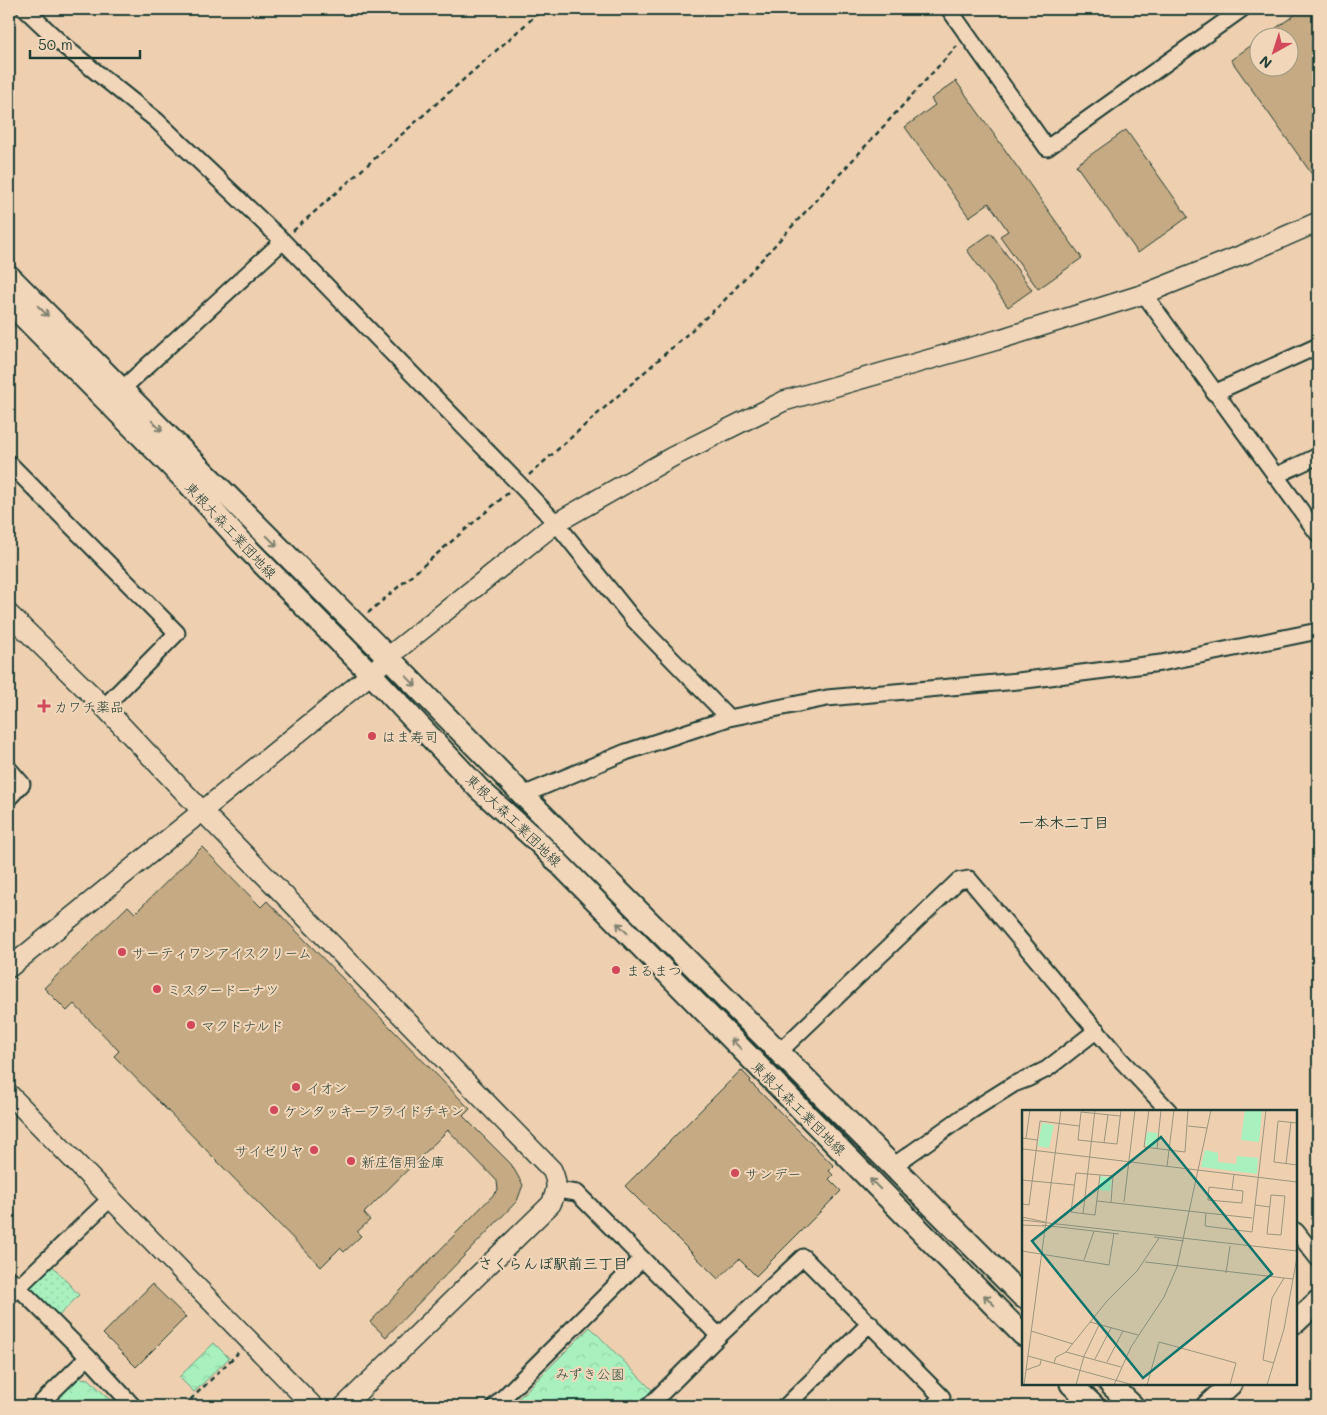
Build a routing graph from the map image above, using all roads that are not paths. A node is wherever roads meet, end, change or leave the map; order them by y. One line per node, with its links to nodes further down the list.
1 (25, 9): 5 (street)
2 (949, 9): 3 (street)
3 (1242, 9)
4 (1318, 222): 7 (street)
5 (283, 240): 10 (street); 15 (street)
6 (9, 276): 10 (main road, 東根大森工業団地線, one-way to 10)
7 (1144, 294): 11 (street); 15 (street)
8 (9, 302): 20 (main road, 東根大森工業団地線)
9 (1318, 346): 11 (street)
10 (121, 390): 19 (main road, 東根大森工業団地線, one-way to 19)
11 (1214, 393): 14 (street)
12 (1318, 456): 14 (street)
13 (9, 463): 21 (street)
14 (1275, 476): 16 (street)
15 (556, 523): 19 (street); 22 (street)
16 (1318, 534)
17 (9, 614): 21 (street)
18 (1318, 631): 22 (street)
19 (388, 657): 20 (street); 24 (main road, 東根大森工業団地線, one-way to 24)
20 (371, 674): 26 (street); 43 (main road, 東根大森工業団地線, one-way to 20)
21 (104, 708): 26 (street)
22 (729, 718): 24 (street)
23 (9, 769): 25 (street)
24 (523, 795): 29 (main road, 東根大森工業団地線)
25 (9, 798)
26 (203, 812): 27 (street); 33 (street)
27 (9, 968)
28 (1097, 1030): 29 (street); 31 (street); 32 (street)
29 (779, 1052): 32 (main road, 東根大森工業団地線)
30 (9, 1094): 34 (street)
31 (1168, 1110)
32 (893, 1166): 39 (main road, 東根大森工業団地線)
33 (557, 1190): 36 (street); 52 (street)
34 (110, 1199): 38 (street); 51 (street)
35 (1297, 1232): 37 (street)
36 (642, 1259): 44 (street); 53 (street)
37 (1318, 1260)
38 (12, 1287): 45 (street)
39 (1022, 1296)
40 (1318, 1301): 41 (main road)
41 (1297, 1321)
42 (870, 1323): 44 (street); 55 (street); 56 (street)
43 (1022, 1334)
44 (719, 1336): 54 (street)
45 (88, 1357): 49 (street); 50 (street)
46 (1073, 1385): 57 (main road)
47 (1111, 1385): 58 (main road)
48 (1230, 1385): 59 (main road)
49 (38, 1406)
50 (133, 1406)
51 (313, 1406)
52 (344, 1406)
53 (495, 1406)
54 (648, 1406)
55 (786, 1406)
56 (933, 1406)
57 (1094, 1406)
58 (1133, 1406)
59 (1207, 1406)

